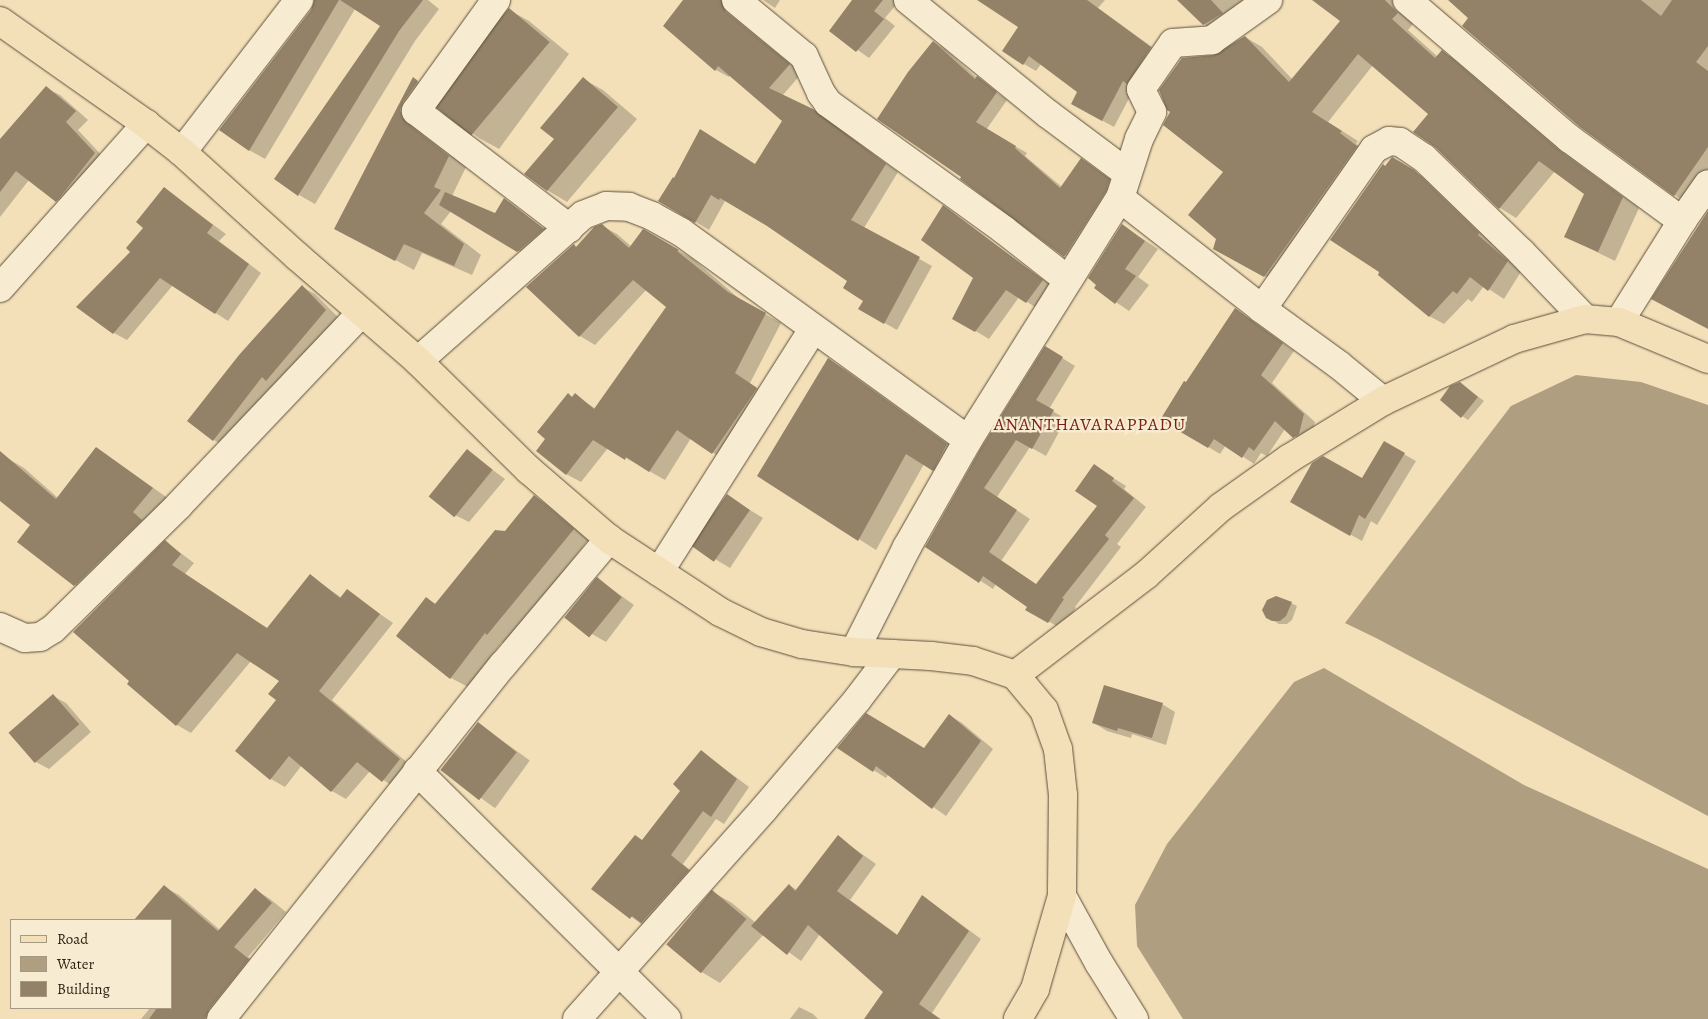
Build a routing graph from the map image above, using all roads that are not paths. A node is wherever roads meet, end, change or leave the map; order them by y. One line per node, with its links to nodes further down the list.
1 (299, 0): 9 (street)
2 (496, 0): 13 (street)
3 (736, 0): 14 (street)
4 (908, 0): 11 (street)
5 (1268, 0): 11 (street)
6 (1408, 0): 12 (street)
7 (0, 21): 8 (main road)
8 (146, 124): 9 (main road); 15 (street)
9 (182, 152): 17 (main road)
10 (1708, 184): 12 (street)
11 (1124, 185): 14 (street); 16 (street)
12 (1682, 221): 19 (street)
13 (569, 228): 20 (street); 22 (street)
14 (1068, 280): 24 (street)
15 (0, 288)
16 (1262, 309): 18 (street); 23 (street)
17 (361, 313): 22 (main road); 27 (street)
18 (1585, 319): 19 (main road); 23 (main road)
19 (1618, 322): 21 (main road)
20 (813, 329): 24 (street); 26 (street)
21 (1708, 359)
22 (418, 361): 25 (main road)
23 (1383, 402): 30 (main road)
24 (968, 440): 28 (street)
25 (609, 539): 26 (main road); 31 (street)
26 (659, 572): 28 (main road)
27 (0, 627)
28 (854, 652): 29 (main road)
29 (892, 654): 30 (main road); 33 (street)
30 (1015, 676): 32 (main road)
31 (418, 772): 33 (street); 34 (street)
32 (1062, 896): 37 (main road); 38 (street)
33 (619, 972): 35 (street); 36 (street)
34 (221, 1019)
35 (577, 1019)
36 (667, 1019)
37 (1018, 1019)
38 (1134, 1019)

